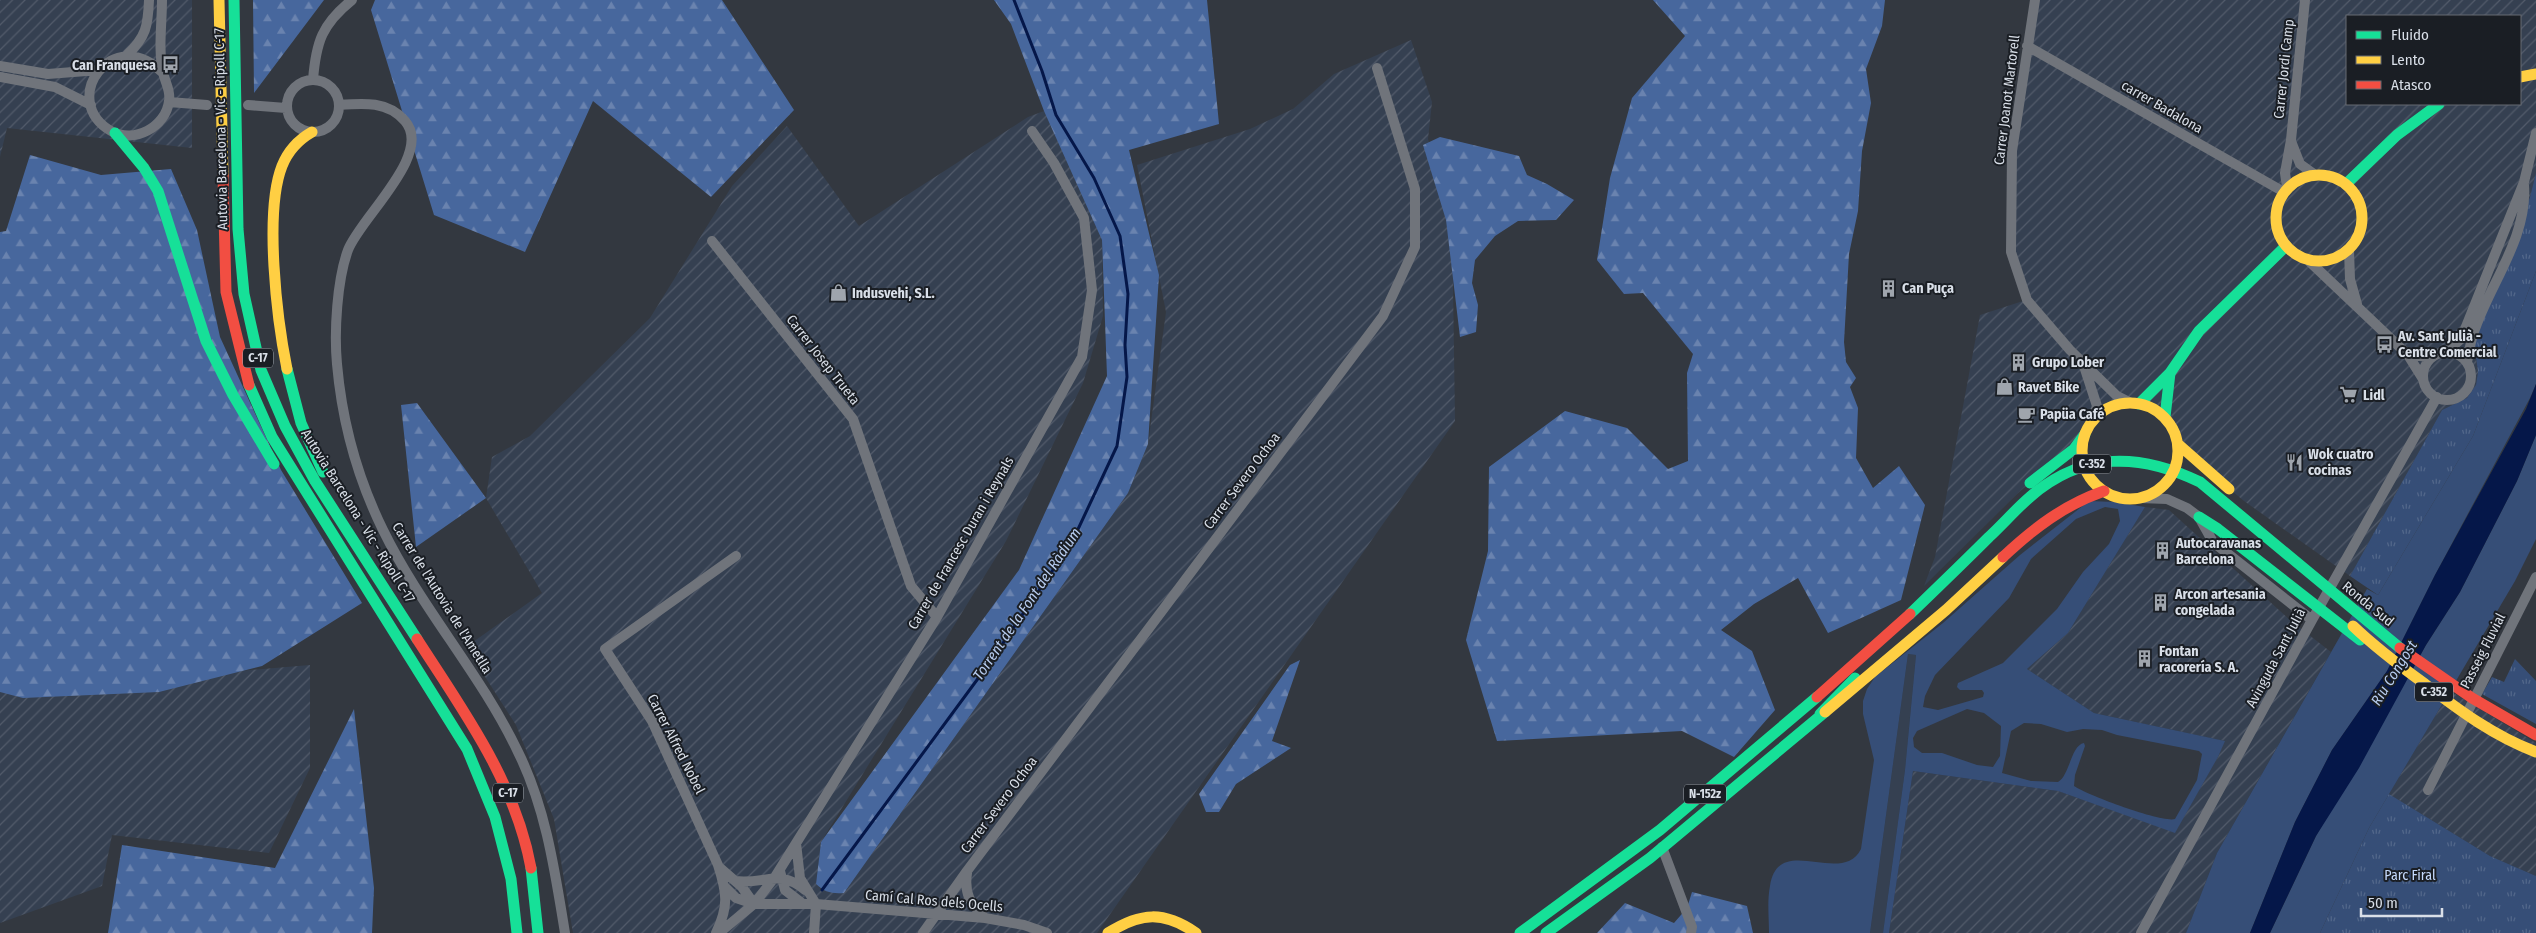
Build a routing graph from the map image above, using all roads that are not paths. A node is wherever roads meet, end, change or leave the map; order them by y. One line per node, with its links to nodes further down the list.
1 (150, 0): 9 (street)
2 (162, 0): 13 (street)
3 (219, 0): 56 (main road, Autovia Barcelona - Vic - Ripoll C-17 / C-17)
4 (234, 0): 65 (main road, Autovia Barcelona - Vic - Ripoll C-17 / C-17)
5 (352, 0): 17 (street)
6 (2035, 0): 8 (street, Carrer Joanot Martorell)
7 (2305, 0): 29 (street, Carrer Jordi Camp)
8 (2027, 46): 33 (street, carrer Badalona); 42 (street, Carrer Joanot Martorell)
9 (127, 55): 12 (street); 13 (street)
10 (0, 66): 12 (street)
11 (1377, 68): 75 (street, Carrer Severo Ochoa)
12 (99, 70): 19 (street)
13 (163, 72): 18 (street)
14 (2536, 74): 16 (main road)
15 (0, 77): 19 (street)
16 (2521, 77)
17 (314, 80): 22 (street); 24 (street)
18 (169, 102): 20 (street); 27 (street)
19 (90, 104): 27 (street)
20 (207, 104)
21 (248, 104): 24 (street)
22 (339, 105): 26 (street); 87 (street, Carrer de l'Autovia de l'Ametlla)
23 (2438, 105): 32 (main road)
24 (286, 108): 26 (street)
25 (1032, 131): 62 (street, Carrer de Francesc Duran i Reynals)
26 (312, 132): 65 (main road)
27 (115, 133): 56 (main road)
28 (2536, 133): 31 (street)
29 (2291, 140): 30 (street, Carrer Jordi Camp); 33 (street, Carrer Jordi Camp)
30 (2314, 174): 32 (main road); 33 (main road)
31 (2524, 182): 39 (street); 43 (street)
32 (2346, 184): 36 (main road)
33 (2286, 189): 35 (main road)
34 (712, 241): 62 (street, Carrer Josep Trueta)
35 (2286, 246): 37 (main road); 44 (main road)
36 (2348, 250): 37 (main road); 38 (street)
37 (2310, 262): 38 (street)
38 (2357, 305): 40 (street)
39 (2446, 352): 41 (street); 43 (street)
40 (2408, 355): 41 (street); 45 (street)
41 (2431, 358): 45 (street)
42 (2082, 360): 47 (street, Carrer Joanot Martorell); 49 (street)
43 (2467, 362): 46 (street)
44 (2170, 373): 47 (main road); 48 (main road)
45 (2423, 379): 46 (street)
46 (2437, 397): 63 (street, Avinguda Sant Julià)
47 (2135, 403): 48 (main road); 49 (main road, N-152z)
48 (2165, 417): 51 (main road)
49 (2092, 421): 50 (main road, N-152z)
50 (2085, 434): 52 (main road); 64 (main road, N-152z)
51 (2178, 444): 53 (main road); 54 (main road)
52 (2104, 491): 54 (main road); 66 (main road, N-152z)
53 (2237, 495)
54 (2140, 498): 58 (street)
55 (2217, 501): 61 (main road, Ronda Sud / C-352); 64 (main road, C-352); 66 (main road, C-352)
56 (314, 506): 85 (main road, Autovia Barcelona - Vic - Ripoll C-17 / C-17)
57 (2257, 514): 61 (main road)
58 (2199, 517): 61 (main road); 63 (street)
59 (736, 556): 74 (street, Carrer Alfred Nobel)
60 (2536, 577): 71 (street, Passeig Fluvial)
61 (2305, 579): 67 (main road, Ronda Sud / C-352); 68 (main road, C-352)
62 (937, 617): 72 (street, Carrer de Francesc Duran i Reynals)
63 (2312, 620): 97 (street, Avinguda Sant Julià)
64 (1879, 641): 94 (main road, N-152z)
65 (438, 669): 86 (main road, Autovia Barcelona - Vic - Ripoll C-17 / C-17)
66 (1820, 714): 73 (main road, N-152z)
67 (2536, 735)
68 (2512, 743): 69 (main road, C-352); 70 (main road)
69 (2536, 752)
70 (2536, 761)
71 (2428, 790)
72 (796, 842): 76 (street, Carrer de Francesc Duran i Reynals); 79 (street)
73 (1662, 847): 95 (main road, N-152z); 96 (street)
74 (718, 865): 77 (street, Carrer Alfred Nobel); 78 (street, Carrer Alfred Nobel)
75 (967, 871): 83 (street, Carrer Severo Ochoa); 84 (street, Carrer Severo Ochoa)
76 (779, 874): 77 (street); 79 (street); 80 (street, Carrer de Francesc Duran i Reynals); 82 (street)
77 (735, 881): 80 (street, Carrer Alfred Nobel)
78 (726, 888): 80 (street); 88 (street, Carrer Alfred Nobel)
79 (805, 890): 81 (street)
80 (754, 904): 82 (street, Camí Cal Ros dels Ocells); 88 (street, Carrer de Francesc Duran i Reynals)
81 (816, 904): 82 (street, Camí Cal Ros dels Ocells); 83 (street, Camí Cal Ros dels Ocells); 89 (street)
82 (804, 905)
83 (936, 915): 84 (street, Camí Cal Ros dels Ocells); 90 (street, Carrer Severo Ochoa)
84 (985, 918): 91 (street, Camí Cal Ros dels Ocells)
85 (518, 933)
86 (538, 933)
87 (565, 933)
88 (717, 933)
89 (814, 933)
90 (923, 933)
91 (1047, 933)
92 (1108, 933): 93 (main road)
93 (1196, 933)
94 (1520, 933)
95 (1546, 933)
96 (1691, 933)
97 (2141, 933)

